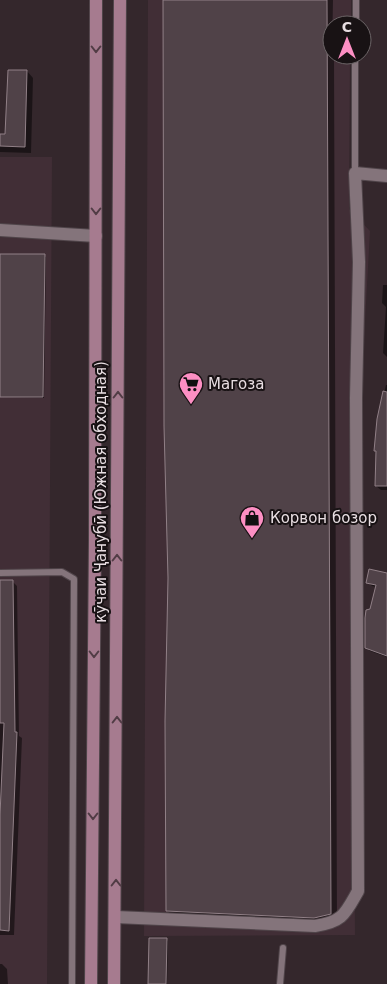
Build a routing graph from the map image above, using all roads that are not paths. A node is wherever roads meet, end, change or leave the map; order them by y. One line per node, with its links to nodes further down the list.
1 (96, 0): 9 (main road, кӯчаи Ҷанубӣ (Южная обходная), one-way to 9)
2 (120, 0): 11 (main road, кӯчаи Ҷанубӣ (Южная обходная), one-way to 2)
3 (356, 0): 4 (lane)
4 (356, 15)
5 (355, 65): 6 (lane)
6 (355, 173): 7 (street); 11 (street)
7 (387, 176)
8 (0, 230): 9 (street)
9 (96, 236): 14 (main road, кӯчаи Ҷанубӣ (Южная обходная), one-way to 14)
10 (0, 573): 13 (lane)
11 (116, 917): 15 (main road, кӯчаи Ҷанубӣ (Южная обходная))
12 (284, 948): 16 (lane)
13 (72, 984)
14 (91, 984)
15 (114, 984)
16 (280, 984)

